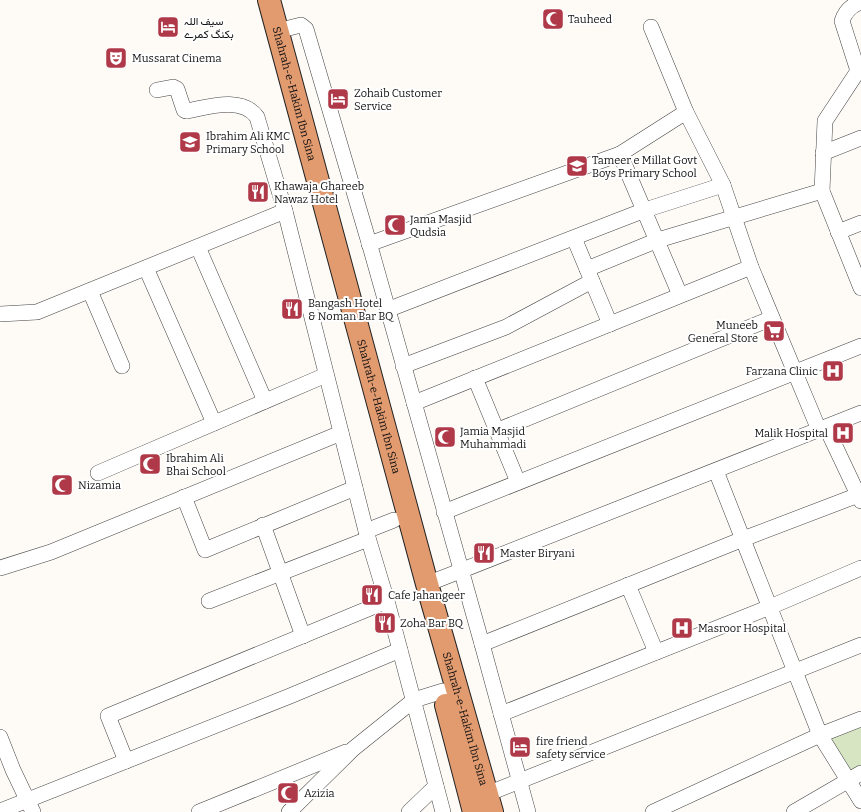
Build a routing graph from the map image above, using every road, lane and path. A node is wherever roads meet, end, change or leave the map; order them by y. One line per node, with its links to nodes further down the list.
1 (255, 0): 54 (highway, Shahrah-e-Hakim Ibn Sina)
2 (269, 0): 6 (highway, Shahrah-e-Hakim Ibn Sina)
3 (277, 0): 6 (street)
4 (861, 2): 7 (street)
5 (651, 27): 9 (street)
6 (277, 31): 22 (street); 62 (highway, Shahrah-e-Hakim Ibn Sina)
7 (859, 70): 11 (street)
8 (157, 90): 16 (street)
9 (686, 112): 12 (street); 13 (street)
10 (861, 138): 11 (street)
11 (823, 153): 14 (street)
12 (620, 154): 15 (street); 22 (street)
13 (723, 184): 15 (street); 17 (street)
14 (822, 191): 17 (street); 19 (street)
15 (645, 210): 20 (street); 21 (street)
16 (285, 212): 23 (street); 38 (street)
17 (734, 217): 21 (street); 24 (street)
18 (861, 223): 19 (street)
19 (838, 232): 27 (street)
20 (574, 238): 26 (street); 30 (street)
21 (658, 240): 26 (street); 29 (street)
22 (369, 244): 30 (street)
23 (198, 247): 25 (street); 40 (street)
24 (751, 267): 29 (street); 32 (street)
25 (146, 268): 28 (street); 43 (street)
26 (589, 275): 33 (street); 36 (street)
27 (860, 285)
28 (90, 291): 31 (street); 35 (street)
29 (680, 295): 33 (street)
30 (387, 310): 36 (street)
31 (0, 314)
32 (772, 318): 37 (street); 45 (street)
33 (610, 324): 39 (street)
34 (861, 346): 37 (street)
35 (122, 366)
36 (403, 366): 41 (street)
37 (795, 372): 44 (street); 49 (street)
38 (326, 375): 40 (street); 46 (street)
39 (474, 378): 41 (street); 45 (street)
40 (265, 401): 43 (street)
41 (414, 403): 53 (street)
42 (861, 413): 44 (street)
43 (214, 423): 48 (street)
44 (822, 428): 47 (street); 51 (street)
45 (496, 430): 49 (street)
46 (341, 433): 50 (street); 52 (street)
47 (716, 471): 57 (street); 60 (street)
48 (98, 473)
49 (518, 482): 53 (street)
50 (355, 488): 55 (street); 56 (street)
51 (860, 496): 57 (street)
52 (184, 497): 55 (street); 58 (street)
53 (444, 512): 60 (street)
54 (394, 520): 56 (street); 73 (highway, Shahrah-e-Hakim Ibn Sina)
55 (264, 526): 61 (street)
56 (367, 535): 61 (street); 65 (street)
57 (743, 539): 63 (street); 66 (street)
58 (0, 568)
59 (861, 568): 66 (street)
60 (461, 571): 62 (street); 68 (street)
61 (280, 573): 64 (street); 67 (street)
62 (427, 584): 85 (highway, Shahrah-e-Hakim Ibn Sina)
63 (628, 585): 68 (street); 71 (street)
64 (208, 601)
65 (387, 602): 67 (street); 70 (street)
66 (770, 607): 71 (street); 72 (street)
67 (303, 636): 80 (street)
68 (482, 644): 75 (street)
69 (861, 645): 72 (street)
70 (400, 650): 74 (street); 80 (street)
71 (656, 652): 75 (street)
72 (796, 672): 77 (street); 82 (street)
73 (442, 690): 74 (street); 92 (highway, Shahrah-e-Hakim Ibn Sina)
74 (414, 700): 79 (street); 83 (street)
75 (501, 714): 82 (street)
76 (861, 719): 77 (street)
77 (820, 735): 81 (street); 94 (street)
78 (0, 737): 86 (street)
79 (353, 749): 88 (street); 89 (street)
80 (126, 761): 86 (street)
81 (855, 776): 84 (street); 95 (street)
82 (519, 782): 85 (street); 93 (street)
83 (436, 786): 90 (street); 91 (street)
84 (861, 801)
85 (489, 803)
86 (30, 806): 87 (street)
87 (0, 811)
88 (199, 812)
89 (289, 812)
90 (409, 812)
91 (443, 812)
92 (474, 812)
93 (528, 812)
94 (653, 812)
95 (794, 812)

